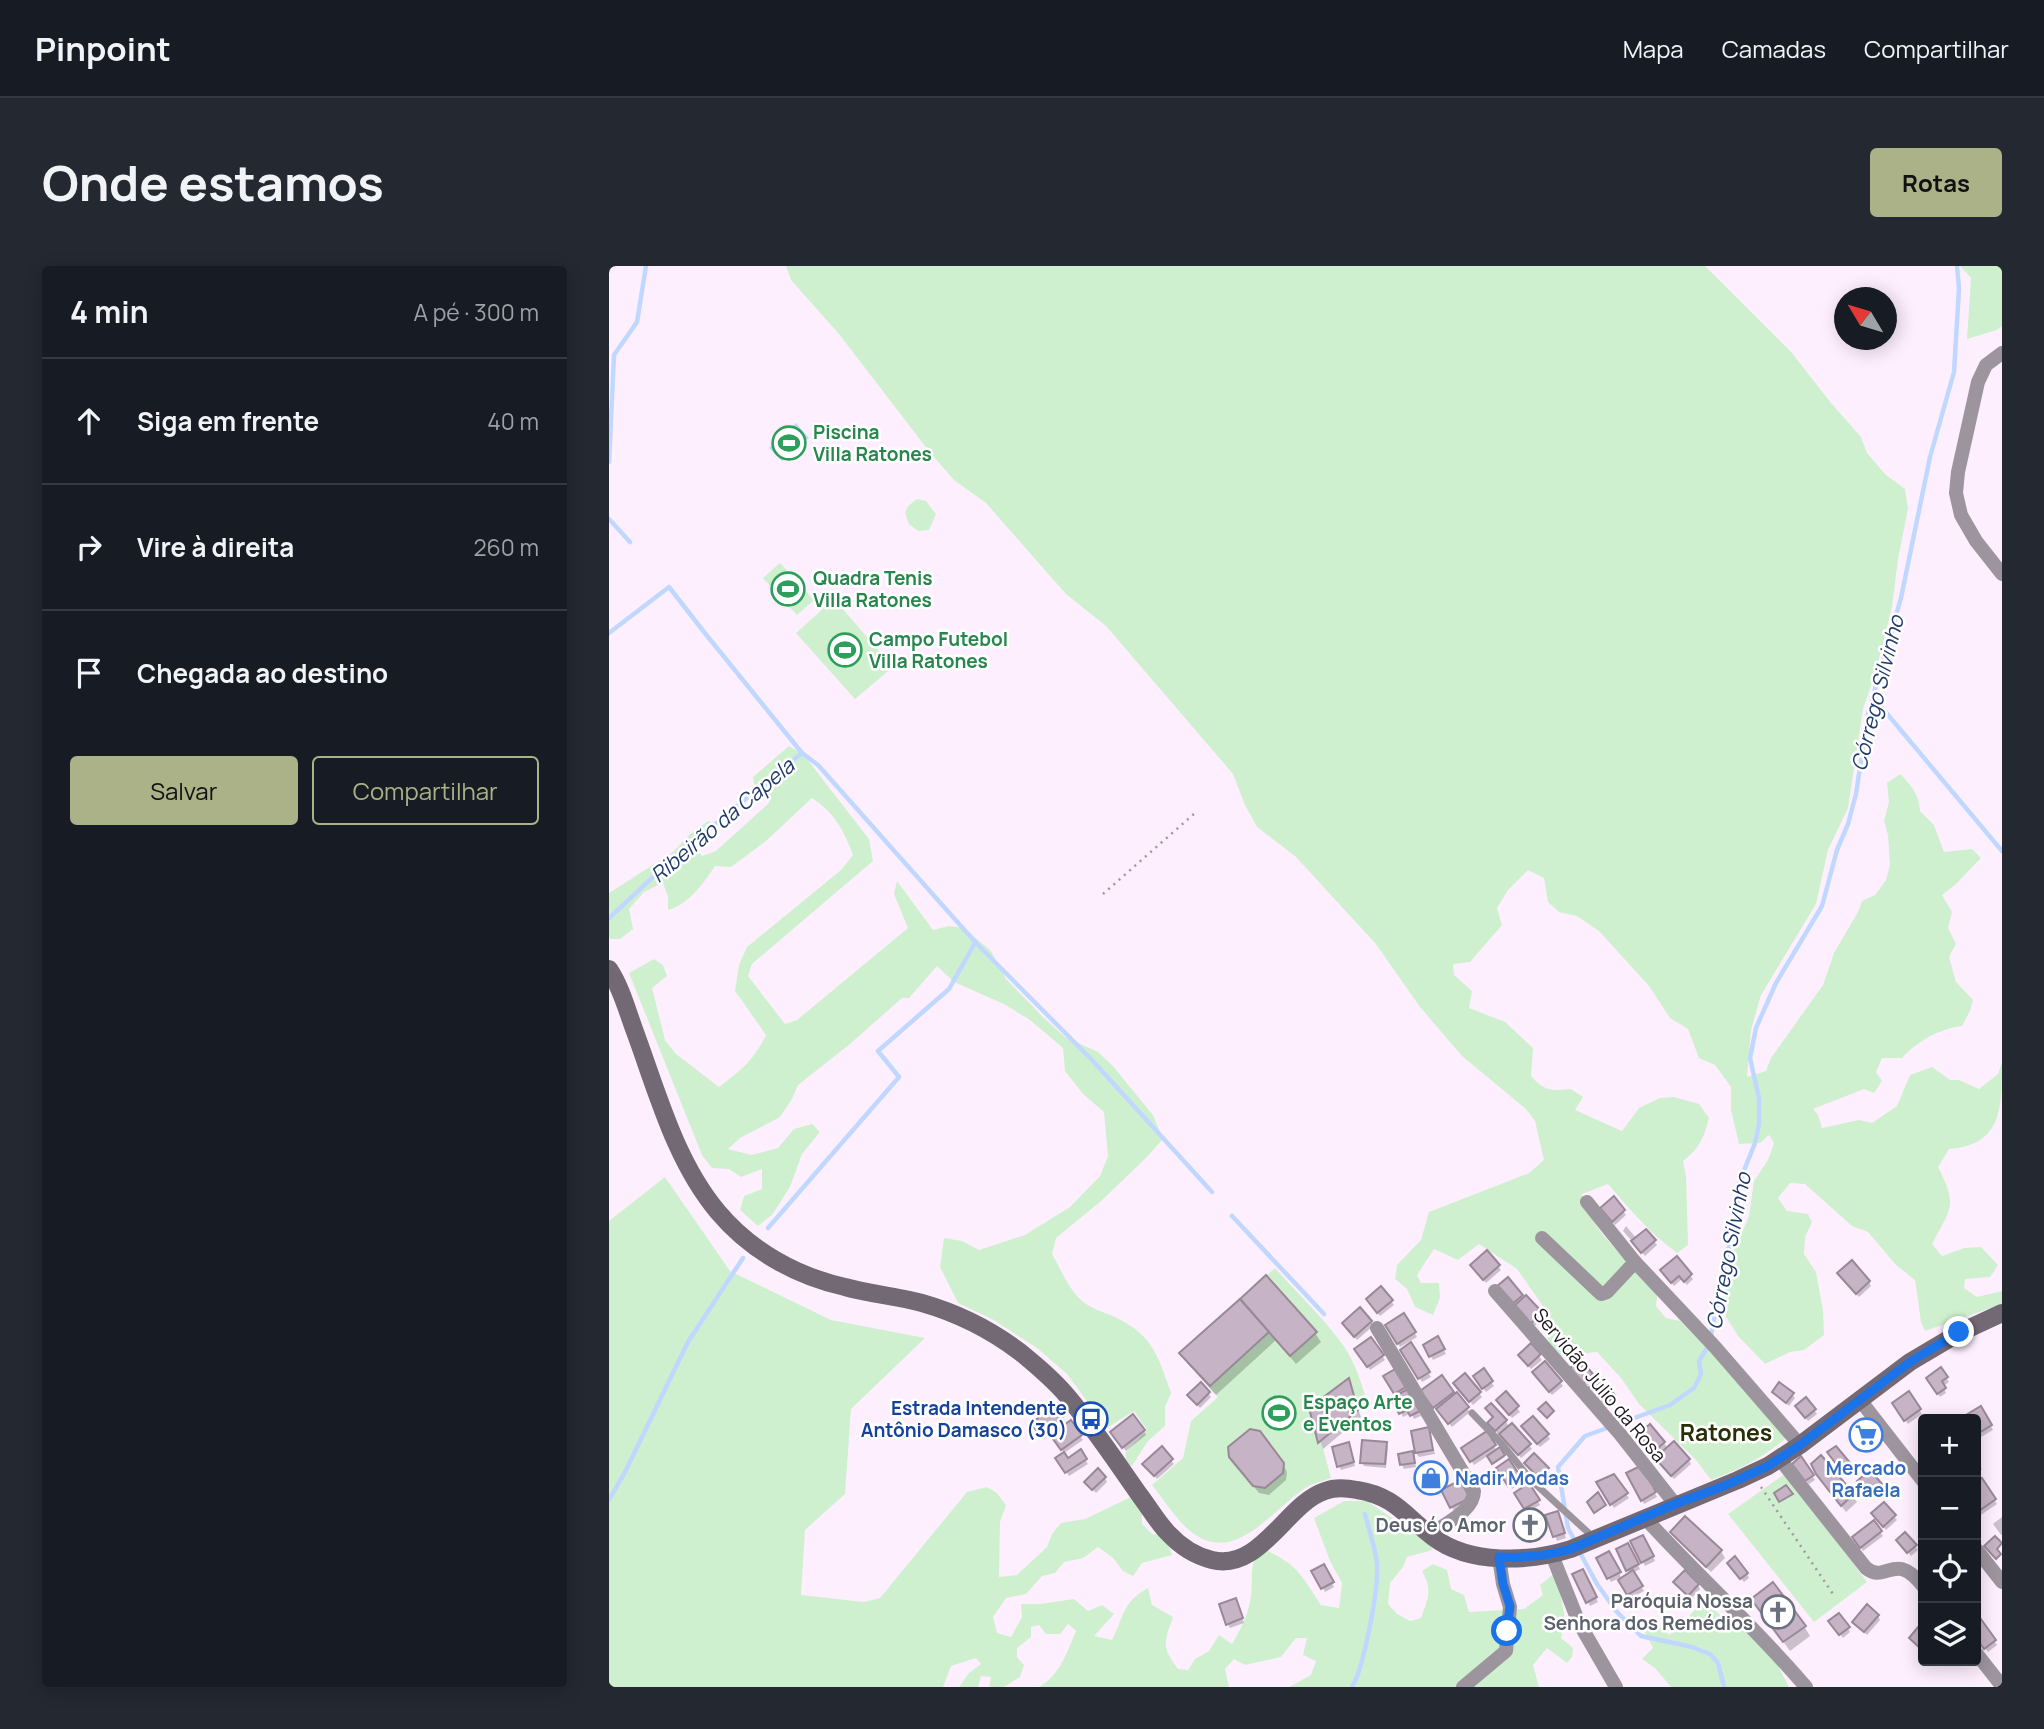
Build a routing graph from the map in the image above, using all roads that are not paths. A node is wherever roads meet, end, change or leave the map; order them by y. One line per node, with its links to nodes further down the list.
1 (2002, 353): 2 (street)
2 (2002, 574)
3 (609, 969): 17 (main road)
4 (1587, 1202): 6 (street)
5 (1542, 1238): 6 (street)
6 (1635, 1262): 12 (street)
7 (1495, 1291): 15 (street, Servidão Júlio da Rosa)
8 (2002, 1313): 10 (main road)
9 (1377, 1328): 17 (street)
10 (1860, 1400): 12 (main road); 14 (street)
11 (1472, 1413): 18 (lane)
12 (1800, 1445): 13 (main road)
13 (1779, 1458): 15 (main road); 22 (street)
14 (1919, 1477)
15 (1675, 1504): 16 (main road)
16 (1645, 1518): 18 (main road); 28 (street)
17 (1430, 1535): 21 (main road)
18 (1585, 1544): 19 (main road)
19 (1552, 1555): 21 (main road); 27 (street)
20 (1981, 1555): 23 (street)
21 (1499, 1557): 26 (street)
22 (1918, 1580)
23 (2002, 1582)
24 (1981, 1659): 25 (street)
25 (2002, 1686)
26 (1463, 1687)
27 (1616, 1687)
28 (1806, 1687)

